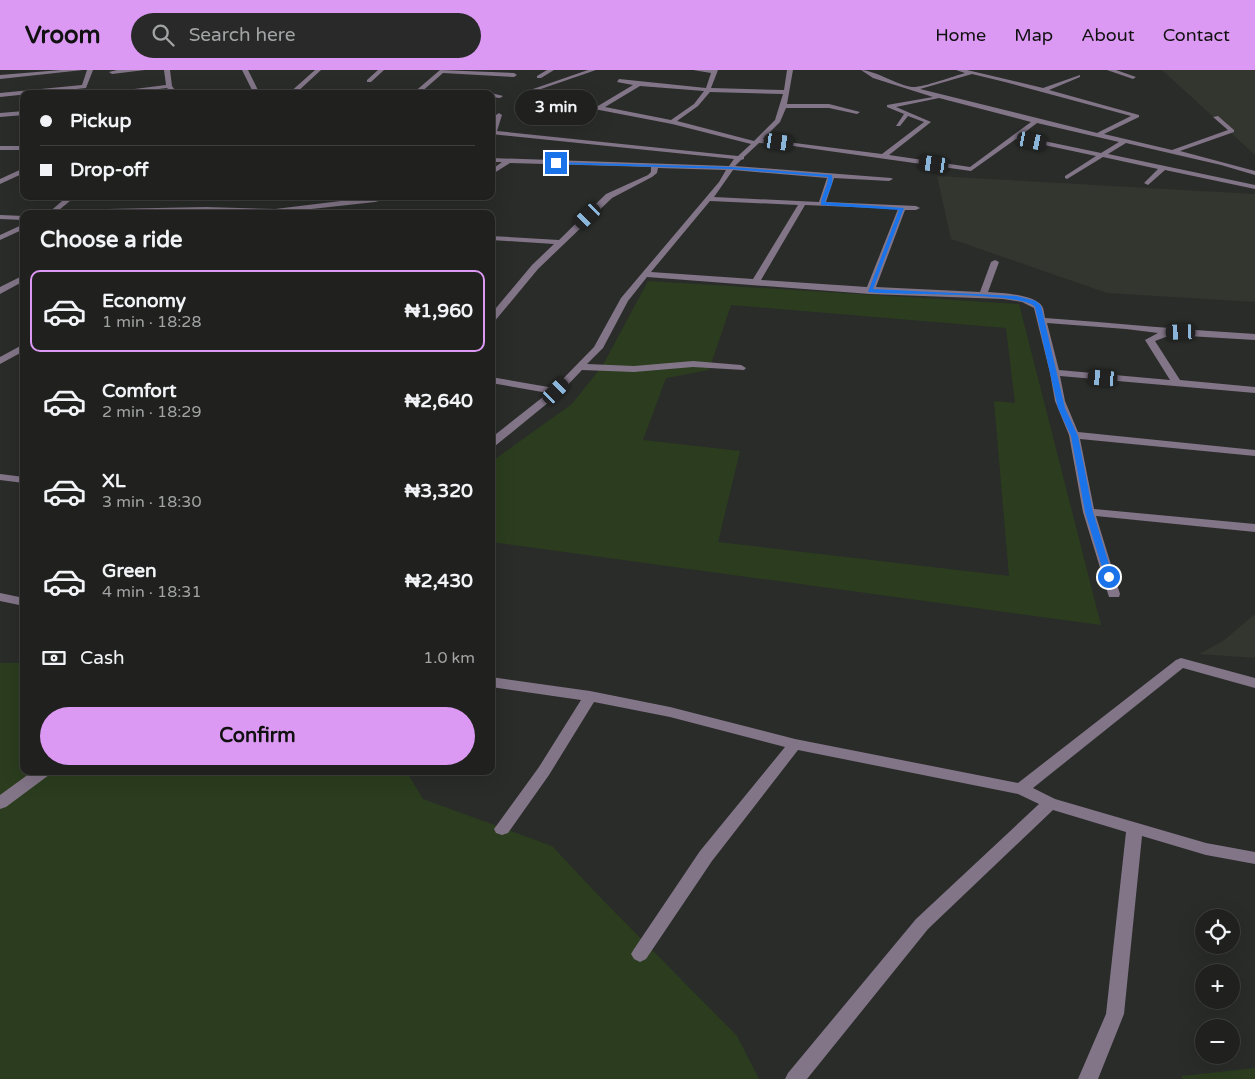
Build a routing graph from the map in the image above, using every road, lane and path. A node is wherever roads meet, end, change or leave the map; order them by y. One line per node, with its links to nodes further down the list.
1 (80, 70): 18 (street)
2 (90, 70): 33 (street)
3 (142, 70): 19 (street)
4 (167, 70): 30 (street)
5 (245, 70): 36 (street)
6 (318, 70): 37 (street)
7 (381, 70): 27 (street)
8 (443, 70): 22 (street); 38 (street)
9 (551, 70): 25 (street)
10 (593, 70): 31 (street)
11 (696, 70): 17 (street)
12 (790, 70): 41 (street)
13 (864, 70): 32 (street)
14 (959, 70): 20 (street)
15 (994, 70): 21 (street)
16 (1110, 70): 26 (street)
17 (714, 71): 39 (street)
18 (29, 72): 23 (street)
19 (112, 72)
20 (971, 73): 21 (street); 32 (street)
21 (981, 74): 40 (street)
22 (514, 75)
23 (0, 76)
24 (1078, 76): 40 (street)
25 (539, 77)
26 (1133, 77)
27 (370, 81)
28 (619, 81): 29 (street)
29 (639, 84): 39 (street); 50 (street)
30 (169, 86): 34 (street); 35 (street)
31 (536, 89)
32 (913, 89): 46 (street)
33 (61, 90)
34 (134, 90)
35 (172, 90)
36 (256, 90)
37 (296, 90)
38 (420, 90)
39 (708, 90): 41 (street); 59 (street)
40 (1044, 90): 63 (street)
41 (787, 92): 49 (street)
42 (20, 94): 43 (street)
43 (0, 95)
44 (495, 95): 45 (street)
45 (500, 96)
46 (940, 97): 53 (street); 58 (street)
47 (567, 100): 48 (street)
48 (586, 106): 50 (street); 57 (street)
49 (784, 106): 51 (street); 66 (street)
50 (599, 108): 59 (street)
51 (857, 112)
52 (20, 113): 54 (street)
53 (907, 114): 61 (street); 71 (street)
54 (0, 115)
55 (499, 115): 60 (street)
56 (1216, 117): 69 (street)
57 (551, 121)
58 (1036, 121): 63 (street); 64 (street)
59 (672, 122): 66 (street)
60 (495, 125)
61 (898, 126)
62 (495, 132): 72 (street)
63 (1099, 134): 65 (street)
64 (1015, 137): 70 (street); 71 (street)
65 (1126, 140): 69 (street); 70 (street)
66 (757, 142): 71 (street); 72 (street)
67 (0, 148): 68 (street)
68 (20, 148)
69 (1172, 152): 80 (street)
70 (1101, 156): 77 (street); 82 (street)
71 (883, 157)
72 (742, 158): 76 (street)
73 (495, 160): 74 (street)
74 (508, 161): 75 (street); 78 (street)
75 (655, 166): 76 (street); 104 (street)
76 (731, 168): 81 (street); 88 (street)
77 (1162, 169): 86 (street); 87 (street)
78 (495, 170)
79 (20, 172): 84 (street)
80 (1255, 174)
81 (831, 176): 83 (street); 92 (street)
82 (1067, 177)
83 (889, 178)
84 (1, 181): 85 (street)
85 (17, 182)
86 (1148, 183)
87 (1255, 187)
88 (708, 199): 91 (street); 106 (street)
89 (68, 200): 96 (street)
90 (378, 200): 93 (street)
91 (804, 203): 92 (street); 108 (street)
92 (822, 204): 94 (street)
93 (326, 206): 97 (street); 98 (street)
94 (902, 208): 95 (street); 109 (street)
95 (916, 208)
96 (54, 210)
97 (285, 210)
98 (323, 210)
99 (0, 217): 100 (street)
100 (20, 218)
101 (20, 228): 102 (street)
102 (0, 238)
103 (495, 238): 104 (street)
104 (561, 242): 112 (street)
105 (994, 262): 111 (street)
106 (645, 274): 108 (street); 118 (street)
107 (20, 280): 110 (street)
108 (755, 283): 109 (street)
109 (870, 291): 111 (street)
110 (0, 292)
111 (983, 295): 113 (street)
112 (495, 315)
113 (1041, 320): 114 (street); 120 (street)
114 (1170, 332): 115 (street); 122 (street)
115 (1255, 337)
116 (20, 349): 117 (street)
117 (0, 361)
118 (580, 367): 119 (street); 124 (street)
119 (741, 368)
120 (1055, 374): 122 (street); 125 (street)
121 (495, 381): 124 (street)
122 (1176, 382): 123 (street)
123 (1255, 390)
124 (556, 391): 126 (street)
125 (1074, 436): 127 (street); 130 (street)
126 (495, 441)
127 (1255, 453)
128 (0, 477): 129 (street)
129 (20, 480)
130 (1089, 512): 131 (street); 132 (street)
131 (1254, 528)
132 (1114, 594)
133 (0, 597): 134 (street)
134 (20, 601)
135 (495, 683): 137 (street)
136 (1255, 683): 140 (street)
137 (590, 696): 138 (street); 144 (street)
138 (795, 744): 140 (street); 146 (street)
139 (38, 775): 141 (street)
140 (1021, 790): 142 (street)
141 (0, 803)
142 (1050, 803): 143 (street); 147 (street)
143 (1135, 827): 145 (street); 148 (street)
144 (502, 829)
145 (1255, 858)
146 (640, 954)
147 (795, 1079)
148 (1088, 1079)

